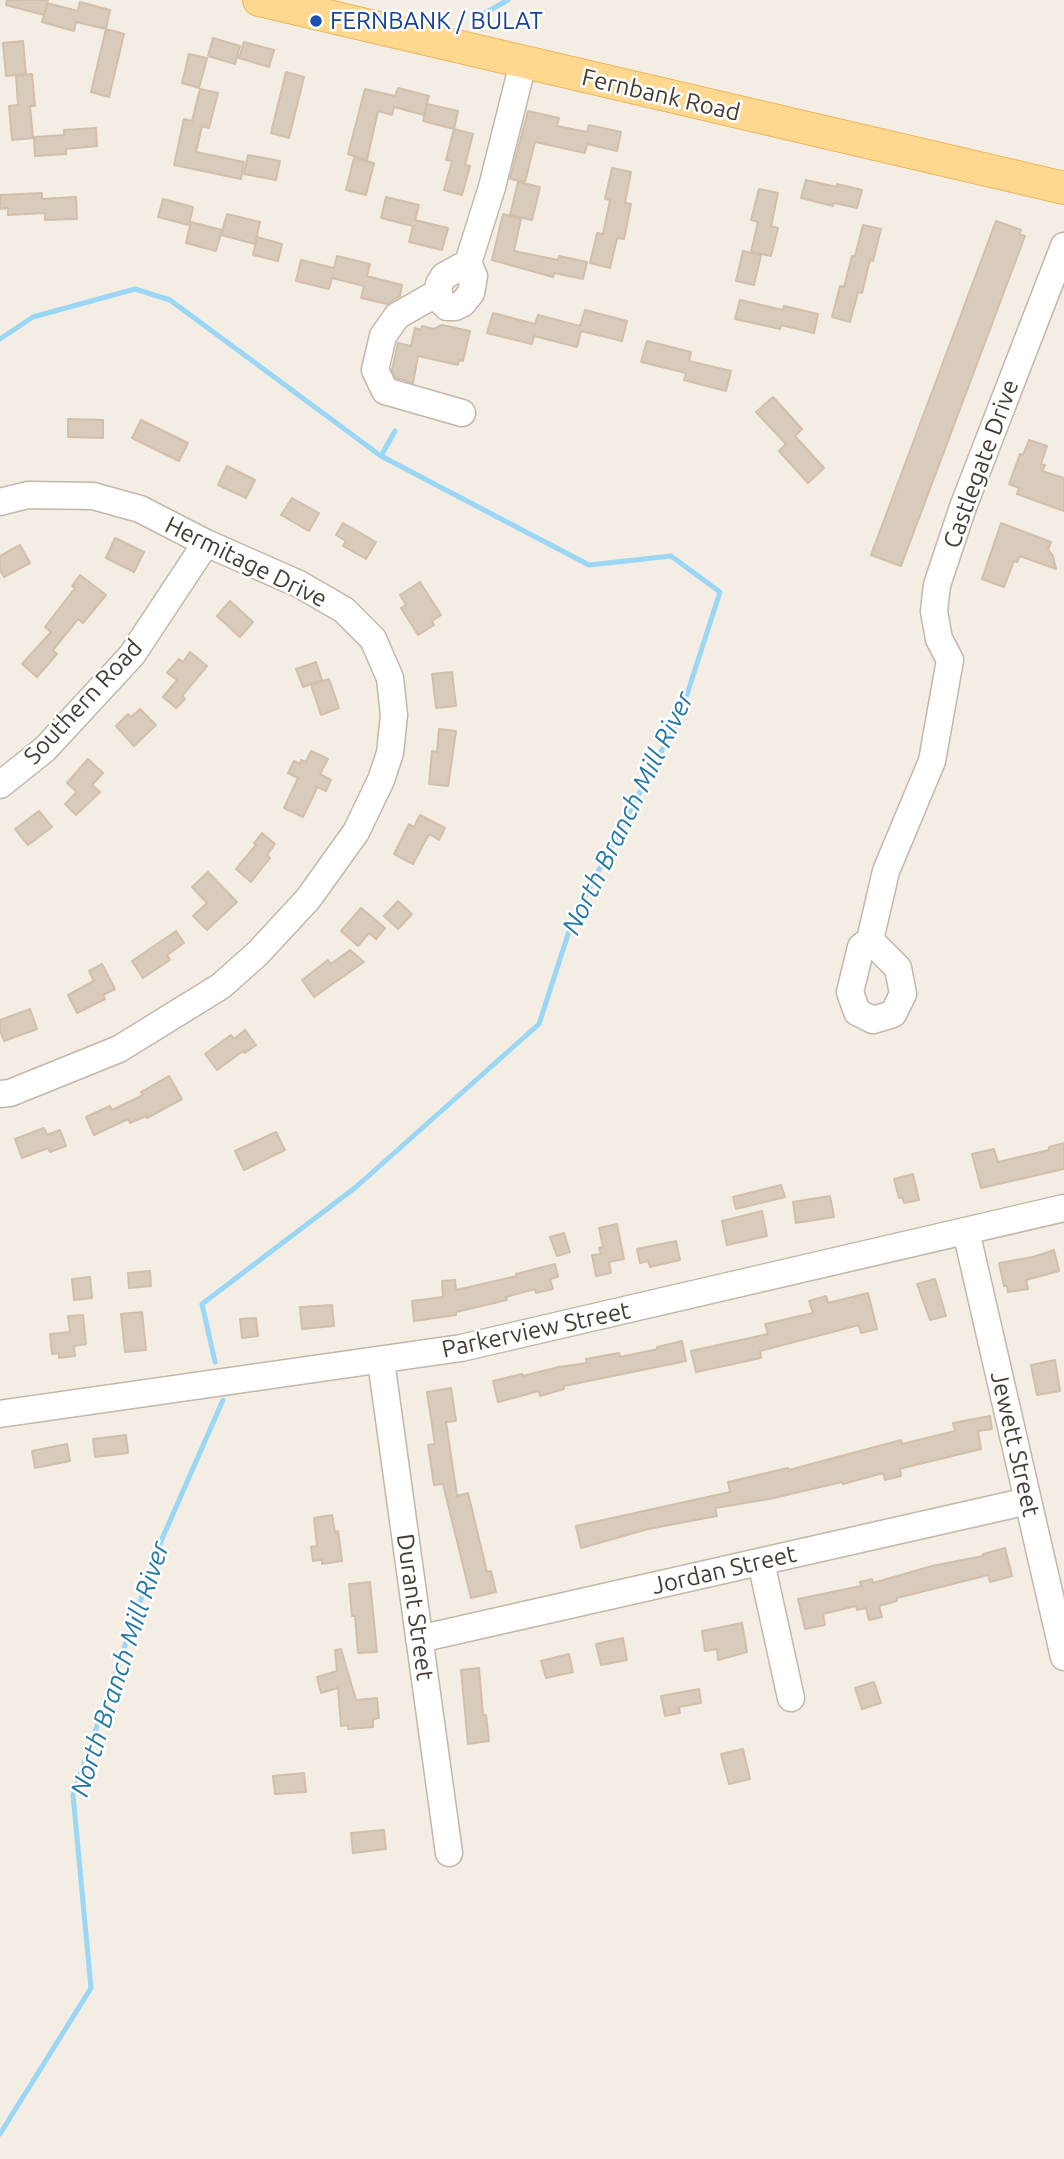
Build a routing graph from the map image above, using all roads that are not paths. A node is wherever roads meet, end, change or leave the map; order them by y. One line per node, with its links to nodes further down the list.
1 (259, 0): 2 (main road, Fernbank Road)
2 (523, 63): 3 (main road, Fernbank Road); 5 (street)
3 (1064, 188)
4 (1064, 246): 9 (street, Castlegate Drive)
5 (462, 414)
6 (0, 502): 7 (street, Hermitage Drive)
7 (206, 543): 8 (street, Southern Road); 10 (street, Hermitage Drive)
8 (0, 785)
9 (870, 940)
10 (0, 1094)
11 (1064, 1208): 12 (street, Parkerview Street)
12 (966, 1231): 13 (street, Parkerview Street); 15 (street, Jewett Street)
13 (381, 1361): 14 (street, Parkerview Street); 17 (street, Durant Street)
14 (0, 1414)
15 (1028, 1501): 16 (street, Jordan Street); 18 (street, Jewett Street)
16 (761, 1562): 17 (street, Jordan Street); 19 (street)
17 (419, 1639): 20 (street, Durant Street)
18 (1064, 1657)
19 (791, 1698)
20 (449, 1853)

